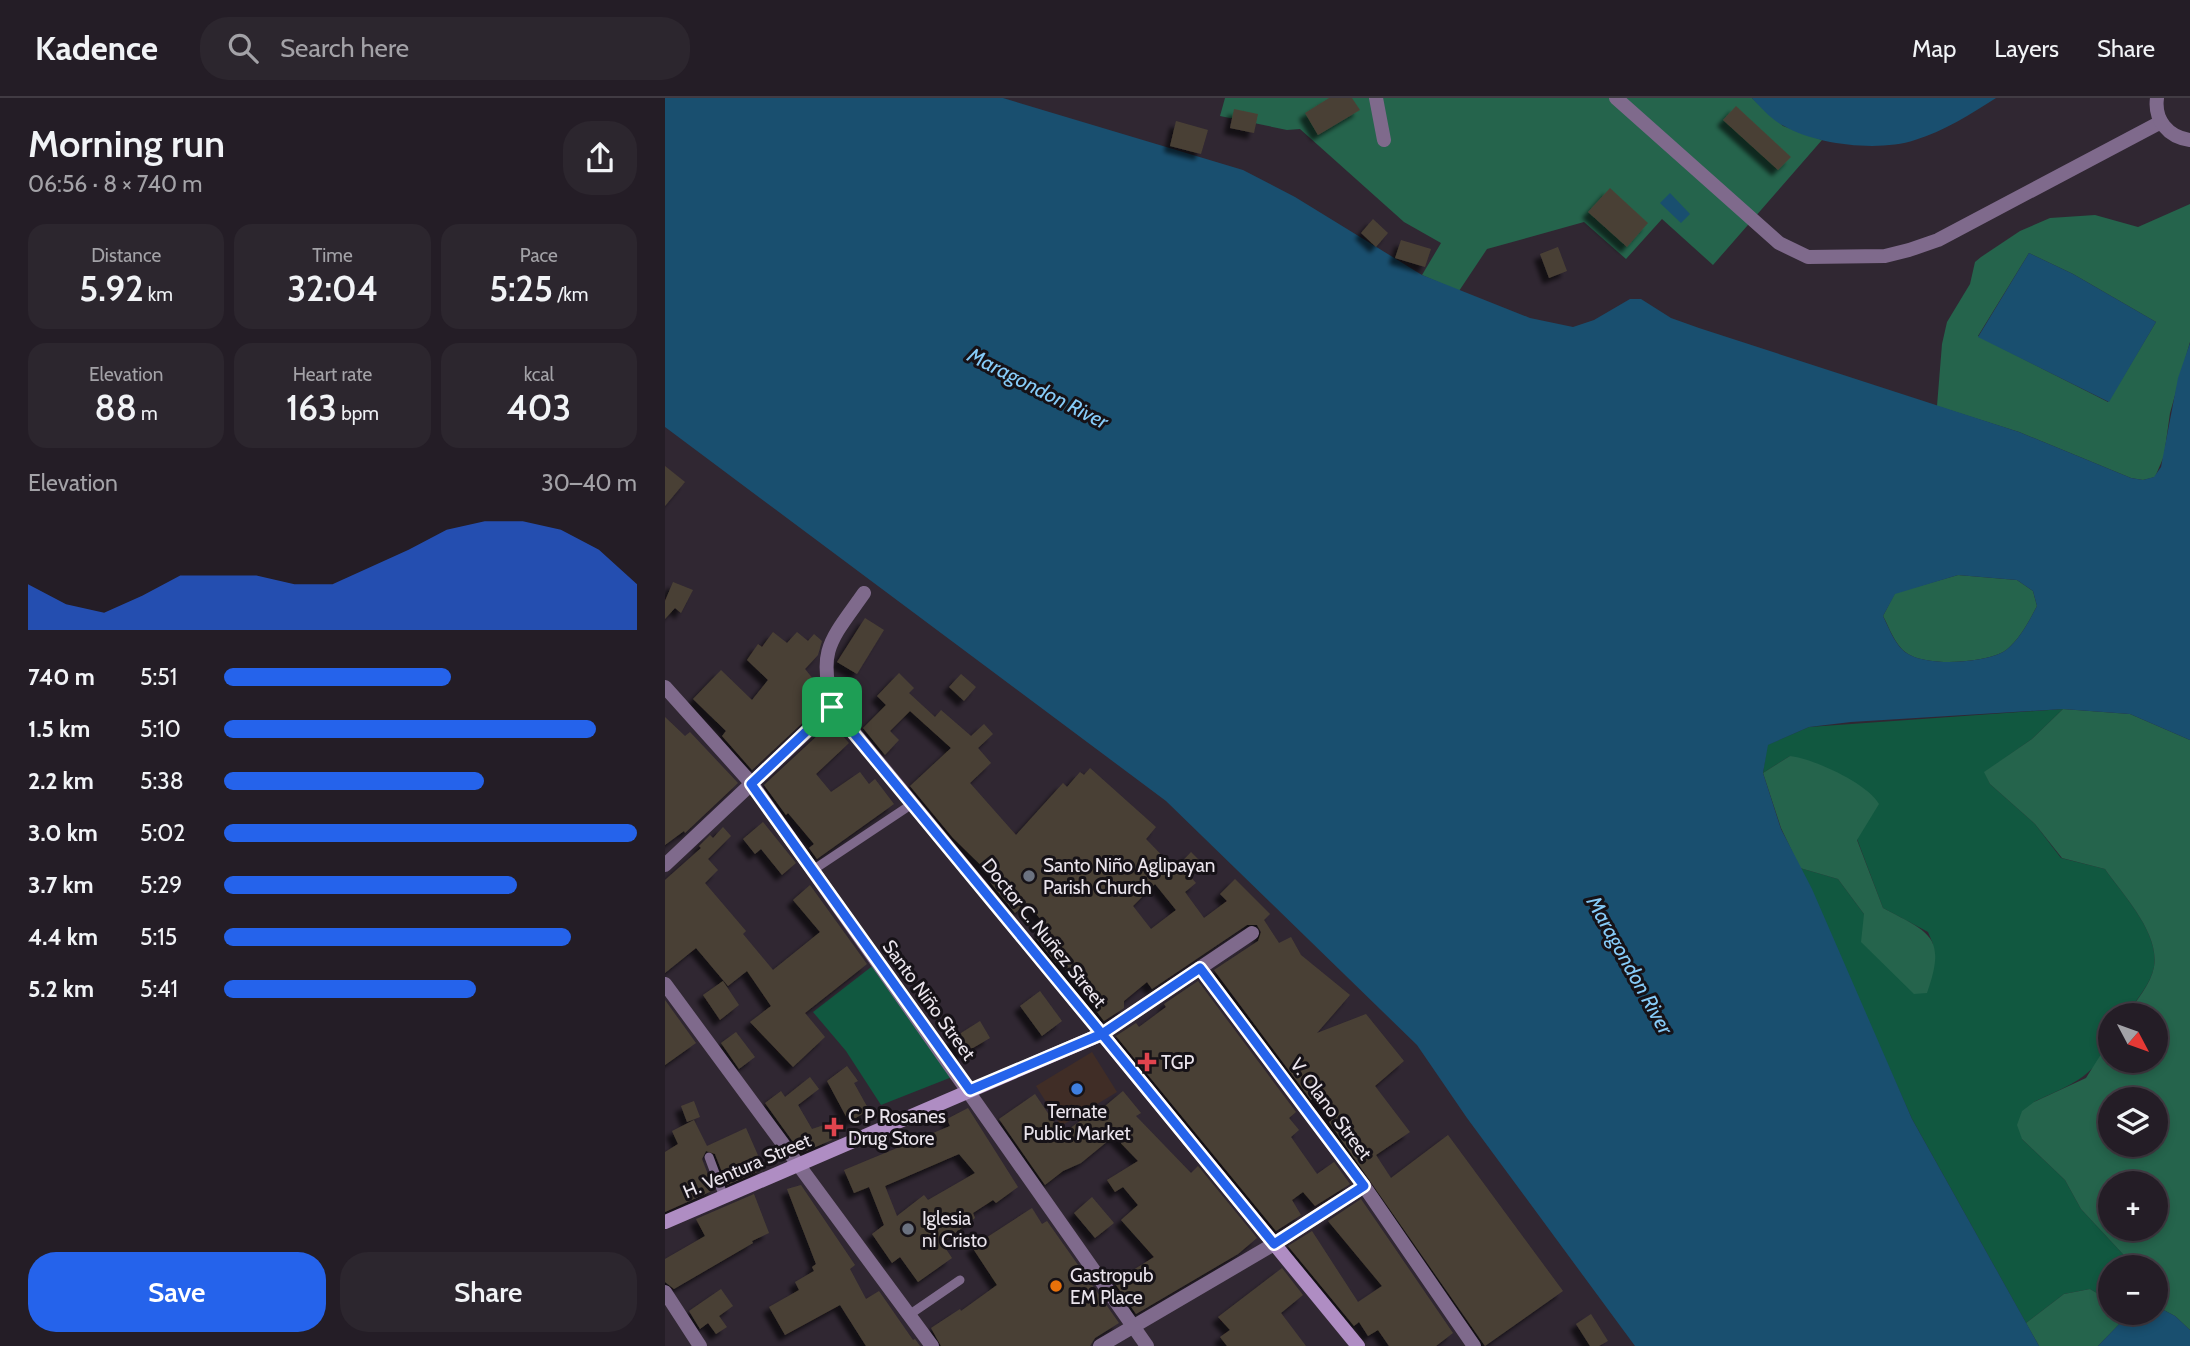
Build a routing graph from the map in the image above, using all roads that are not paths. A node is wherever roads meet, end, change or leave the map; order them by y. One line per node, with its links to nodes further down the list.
1 (1376, 98): 5 (street)
2 (1616, 98): 4 (street)
3 (2157, 98): 4 (street)
4 (2161, 122): 6 (street)
5 (1384, 140)
6 (2190, 140)
7 (864, 593): 9 (street)
8 (665, 687): 10 (street, Santo Niño Street)
9 (832, 707): 10 (street); 11 (street, Doctor C. Nuñez Street)
10 (751, 784): 12 (street); 13 (street, Santo Niño Street)
11 (912, 804): 13 (lane); 17 (street, Doctor C. Nuñez Street)
12 (665, 865)
13 (813, 870): 18 (street, Santo Niño Street)
14 (1252, 933): 15 (street, H. Ventura Street)
15 (1200, 968): 17 (street, H. Ventura Street); 21 (street, V. Olano Street)
16 (665, 984): 20 (street)
17 (1102, 1034): 18 (main road, H. Ventura Street); 24 (main road, Doctor C. Nuñez Street)
18 (970, 1090): 20 (main road, H. Ventura Street); 28 (street, Santo Niño Street)
19 (709, 1157): 22 (lane)
20 (797, 1165): 22 (main road, H. Ventura Street); 27 (street)
21 (1364, 1186): 24 (street); 34 (street, V. Olano Street)
22 (724, 1197): 23 (main road, H. Ventura Street)
23 (665, 1222)
24 (1274, 1244): 28 (street); 33 (main road, Doctor C. Nuñez Street)
25 (960, 1280): 27 (lane)
26 (665, 1292): 29 (street)
27 (909, 1315): 30 (street)
28 (1134, 1326): 31 (street); 32 (street, Santo Niño Street)
29 (700, 1346)
30 (932, 1346)
31 (1100, 1346)
32 (1147, 1346)
33 (1357, 1346)
34 (1474, 1346)

